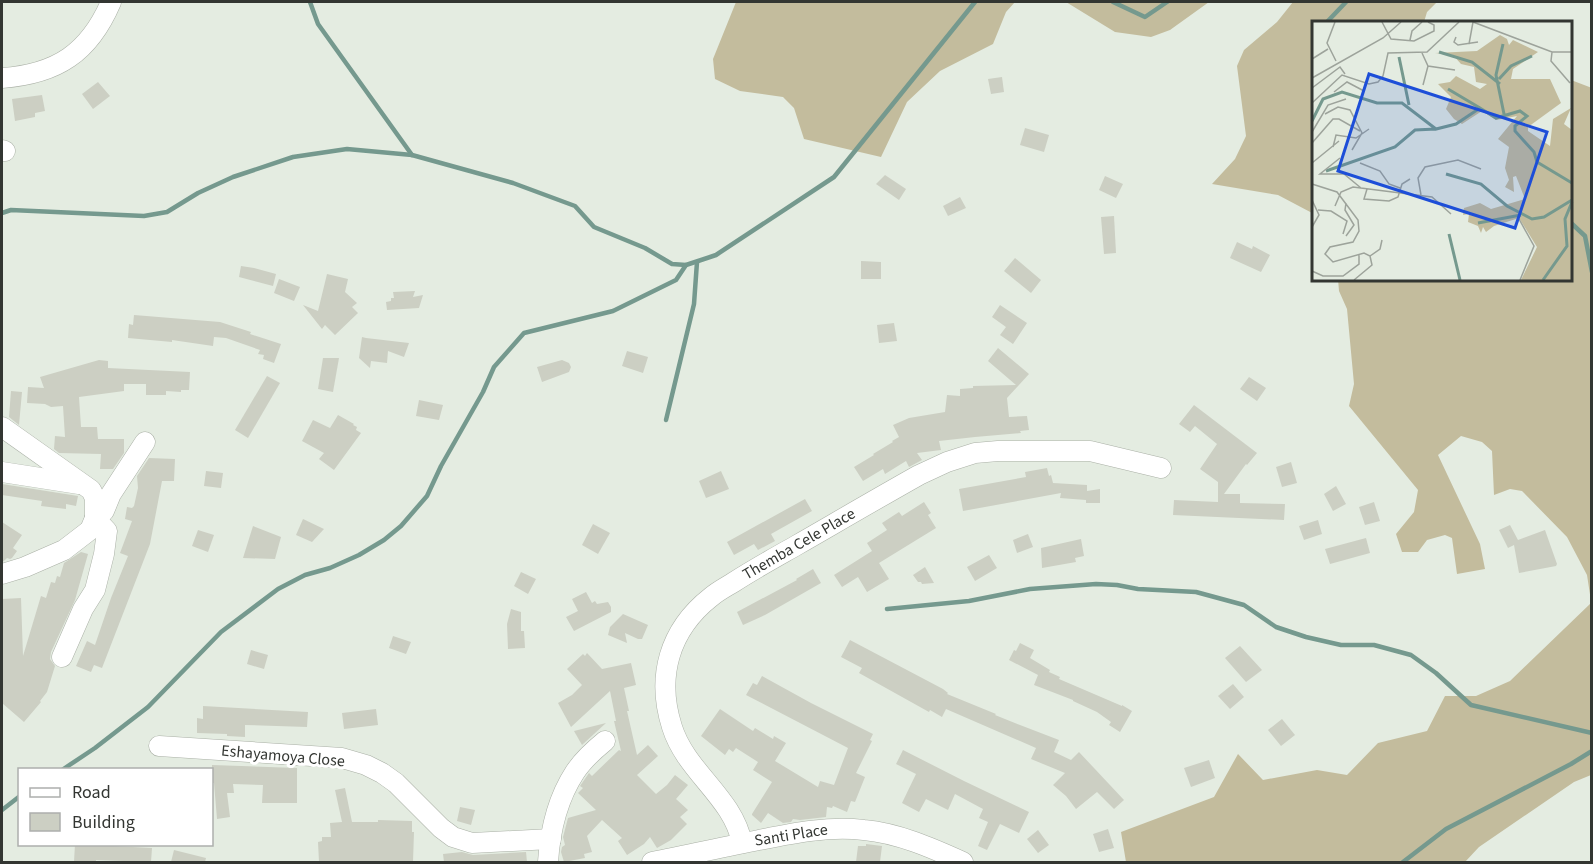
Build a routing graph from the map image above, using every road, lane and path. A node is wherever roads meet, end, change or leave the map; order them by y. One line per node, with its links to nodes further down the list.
1 (111, 2): 2 (street)
2 (2, 78)
3 (2, 427): 7 (street)
4 (145, 442): 8 (street)
5 (1161, 468): 14 (street, Themba Cele Place)
6 (2, 472): 7 (street)
7 (82, 484): 8 (street)
8 (95, 518): 9 (street); 10 (street)
9 (2, 574)
10 (62, 657)
11 (605, 741): 13 (street)
12 (159, 746): 13 (street, Eshayamoya Close)
13 (550, 839): 15 (street)
14 (742, 843): 16 (street, Santi Place); 17 (street, Santi Place)
15 (548, 862)
16 (652, 862)
17 (963, 862)

